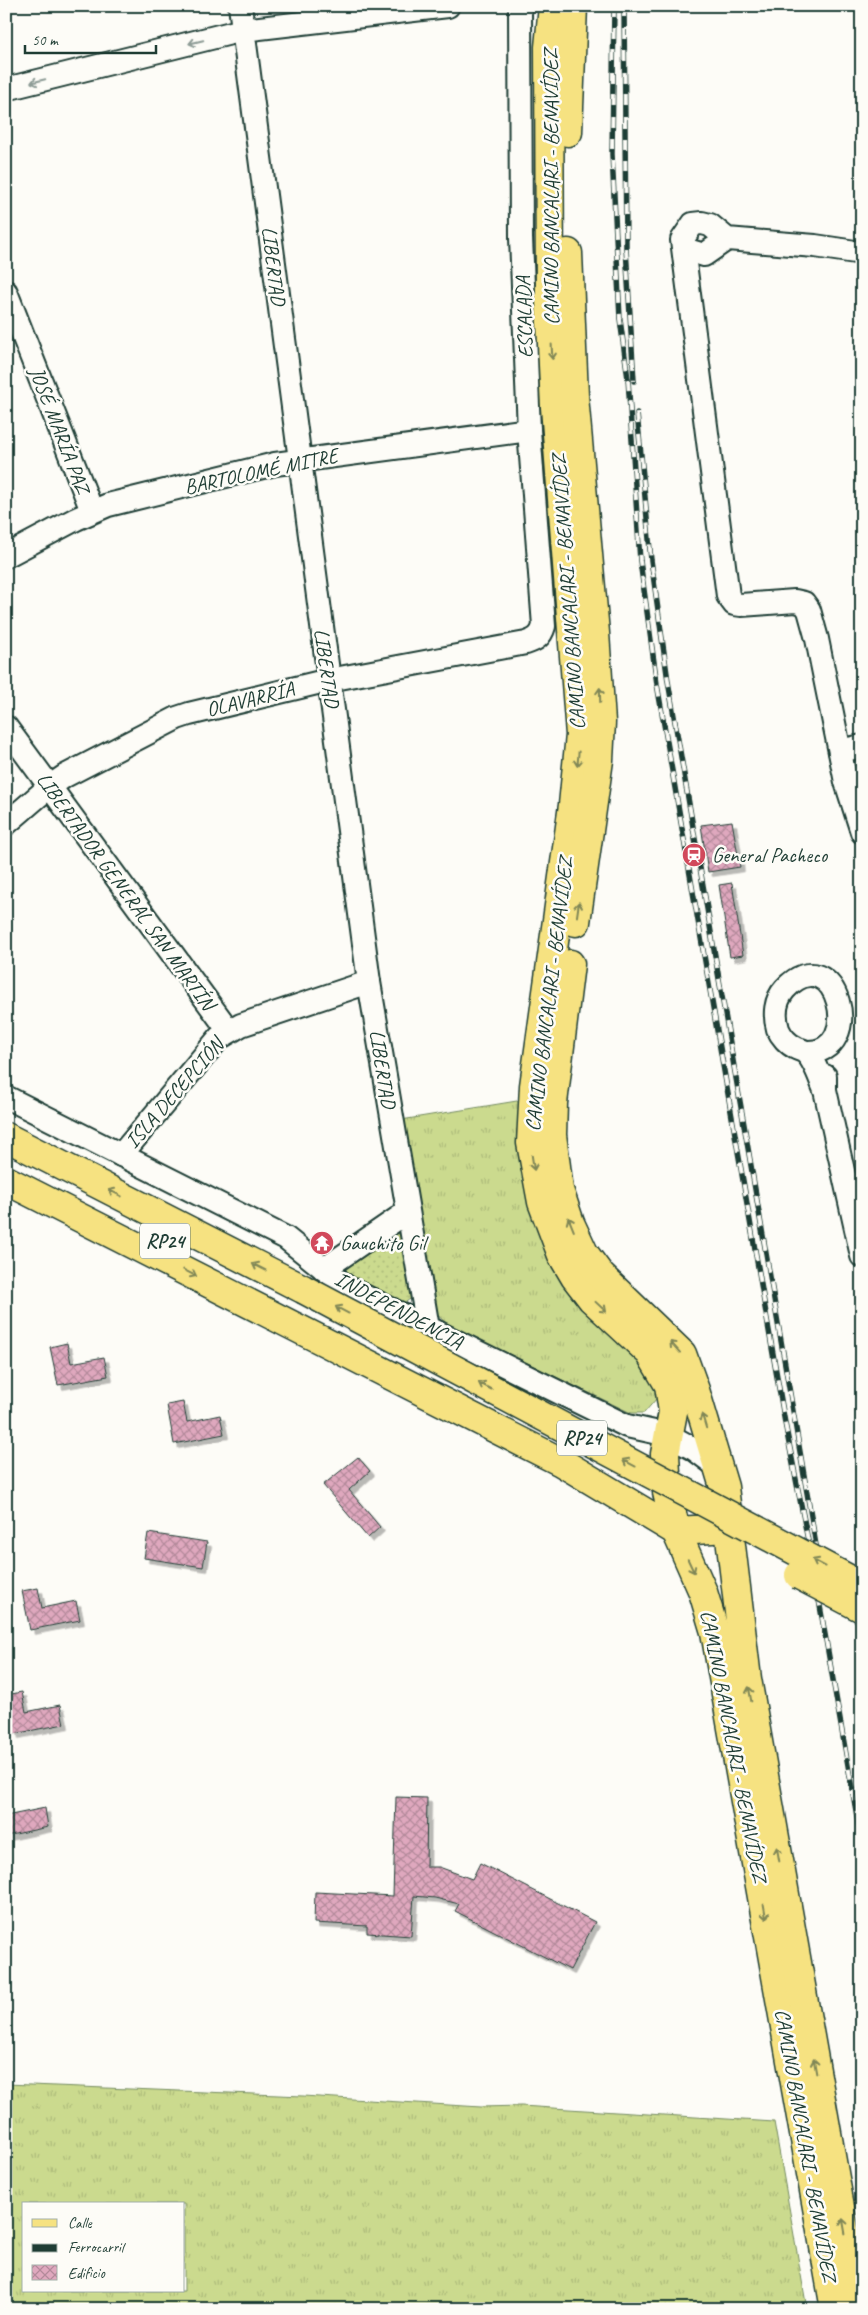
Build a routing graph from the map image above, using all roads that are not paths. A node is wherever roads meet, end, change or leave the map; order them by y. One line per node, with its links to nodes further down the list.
1 (240, 6): 6 (street, LIBERTAD)
2 (448, 6): 6 (street)
3 (520, 6): 10 (street, ESCALADA)
4 (553, 6): 35 (main road, CAMINO BANCALARI - BENAVÍDEZ, one-way to 35)
5 (573, 6): 36 (main road, CAMINO BANCALARI - BENAVÍDEZ, one-way to 5)
6 (243, 30): 7 (street, one-way to 7); 11 (street, LIBERTAD)
7 (6, 89)
8 (862, 253): 17 (street)
9 (6, 292): 12 (street, JOSÉ MARÍA PAZ)
10 (529, 430): 11 (street, BARTOLOMÉ MITRE); 14 (street, ESCALADA)
11 (299, 460): 12 (street, BARTOLOMÉ MITRE); 15 (street, LIBERTAD)
12 (92, 512): 13 (street, BARTOLOMÉ MITRE)
13 (6, 556)
14 (544, 626): 15 (street, OLAVARRÍA)
15 (329, 680): 18 (street, OLAVARRÍA); 21 (street, LIBERTAD)
16 (6, 727): 18 (street, LIBERTADOR GENERAL SAN MARTÍN)
17 (851, 749): 20 (street)
18 (49, 787): 19 (street, OLAVARRÍA); 22 (street, LIBERTADOR GENERAL SAN MARTÍN)
19 (6, 824)
20 (862, 832)
21 (369, 982): 22 (street, ISLA DECEPCIÓN); 31 (street, LIBERTAD)
22 (229, 1031): 28 (street, ISLA DECEPCIÓN)
23 (838, 1044): 24 (street); 24 (street); 25 (street)
24 (806, 1052): 25 (street)
25 (825, 1090): 32 (street)
26 (6, 1097): 28 (street, INDEPENDENCIA)
27 (6, 1137): 39 (main road, RP24, one-way to 27, bridge)
28 (121, 1154): 33 (street, INDEPENDENCIA)
29 (6, 1160): 40 (main road, RP24, bridge)
30 (6, 1180): 38 (main road, one-way to 38)
31 (407, 1212): 33 (street); 34 (street, LIBERTAD)
32 (862, 1256)
33 (324, 1269): 34 (street, INDEPENDENCIA)
34 (428, 1328): 35 (street, INDEPENDENCIA)
35 (668, 1435): 36 (street, INDEPENDENCIA); 38 (main road, CAMINO BANCALARI - BENAVÍDEZ)
36 (718, 1467): 37 (main road, CAMINO BANCALARI - BENAVÍDEZ)
37 (730, 1528): 38 (main road); 42 (main road, CAMINO BANCALARI - BENAVÍDEZ, one-way to 37)
38 (676, 1531): 41 (main road, CAMINO BANCALARI - BENAVÍDEZ, one-way to 41)
39 (862, 1586)
40 (862, 1608)
41 (835, 2309)
42 (858, 2309)

